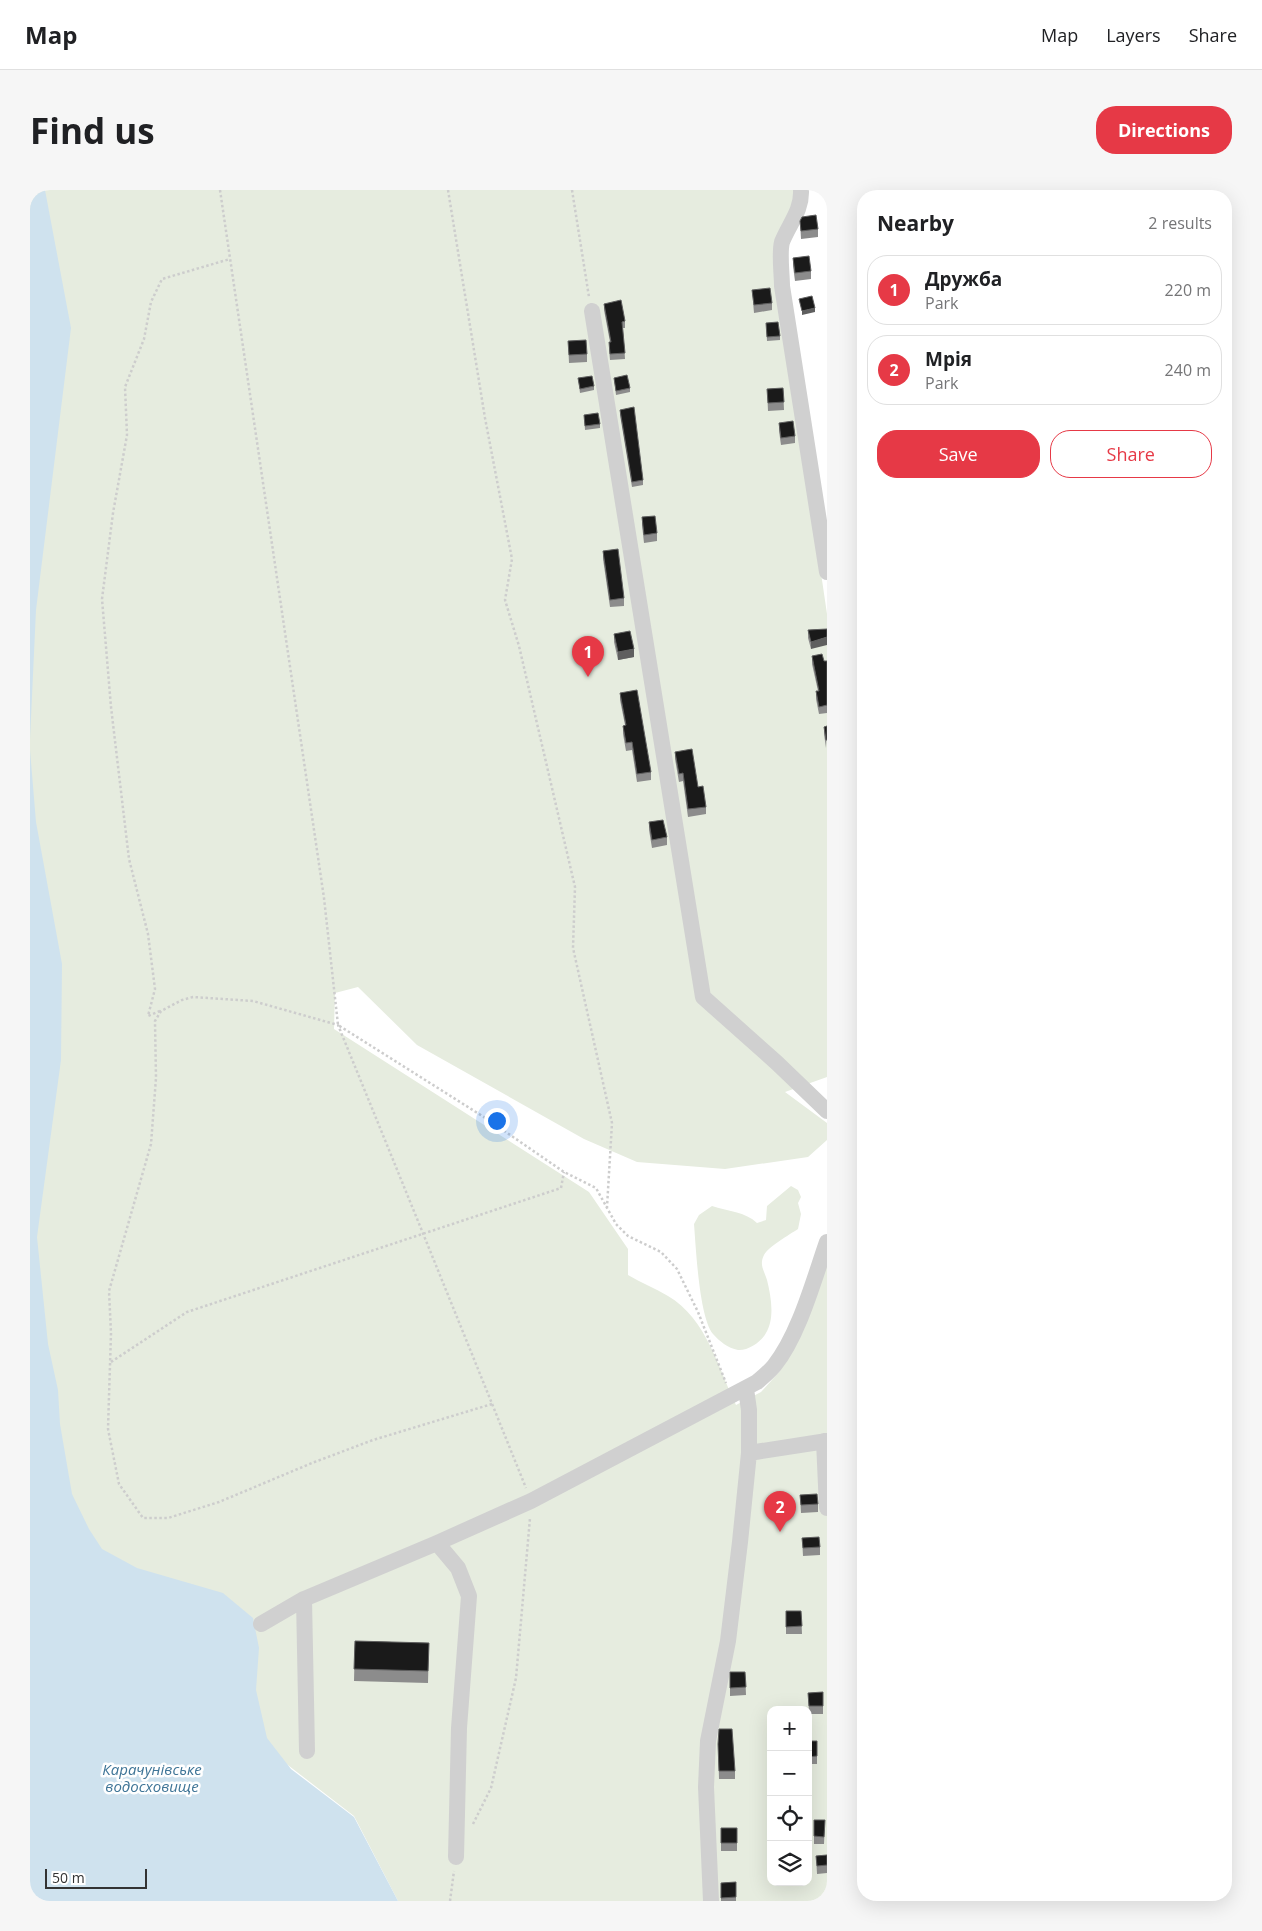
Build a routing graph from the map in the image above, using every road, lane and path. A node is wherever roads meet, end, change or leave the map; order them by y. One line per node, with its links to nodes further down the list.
1 (220, 190): 5 (path)
2 (448, 190): 12 (path)
3 (572, 190): 6 (path)
4 (801, 190): 7 (street)
5 (230, 259): 8 (path); 9 (path)
6 (592, 311): 10 (street)
7 (827, 572)
8 (161, 1011): 9 (path); 15 (path)
9 (338, 1025): 11 (path); 13 (path)
10 (827, 1111)
11 (564, 1172): 12 (path); 13 (path)
12 (607, 1207): 16 (path)
13 (422, 1233): 15 (path); 17 (path)
14 (827, 1242): 16 (street)
15 (110, 1362): 17 (path)
16 (739, 1393): 19 (street); 20 (street)
17 (492, 1404): 20 (path)
18 (826, 1441): 19 (street); 21 (street)
19 (749, 1453): 29 (street)
20 (531, 1501): 22 (street); 26 (path)
21 (827, 1508)
22 (437, 1543): 23 (street); 27 (street)
23 (304, 1599): 24 (street); 25 (street)
24 (261, 1624)
25 (307, 1751)
26 (469, 1831)
27 (456, 1856): 28 (path)
28 (450, 1901)
29 (711, 1901)

